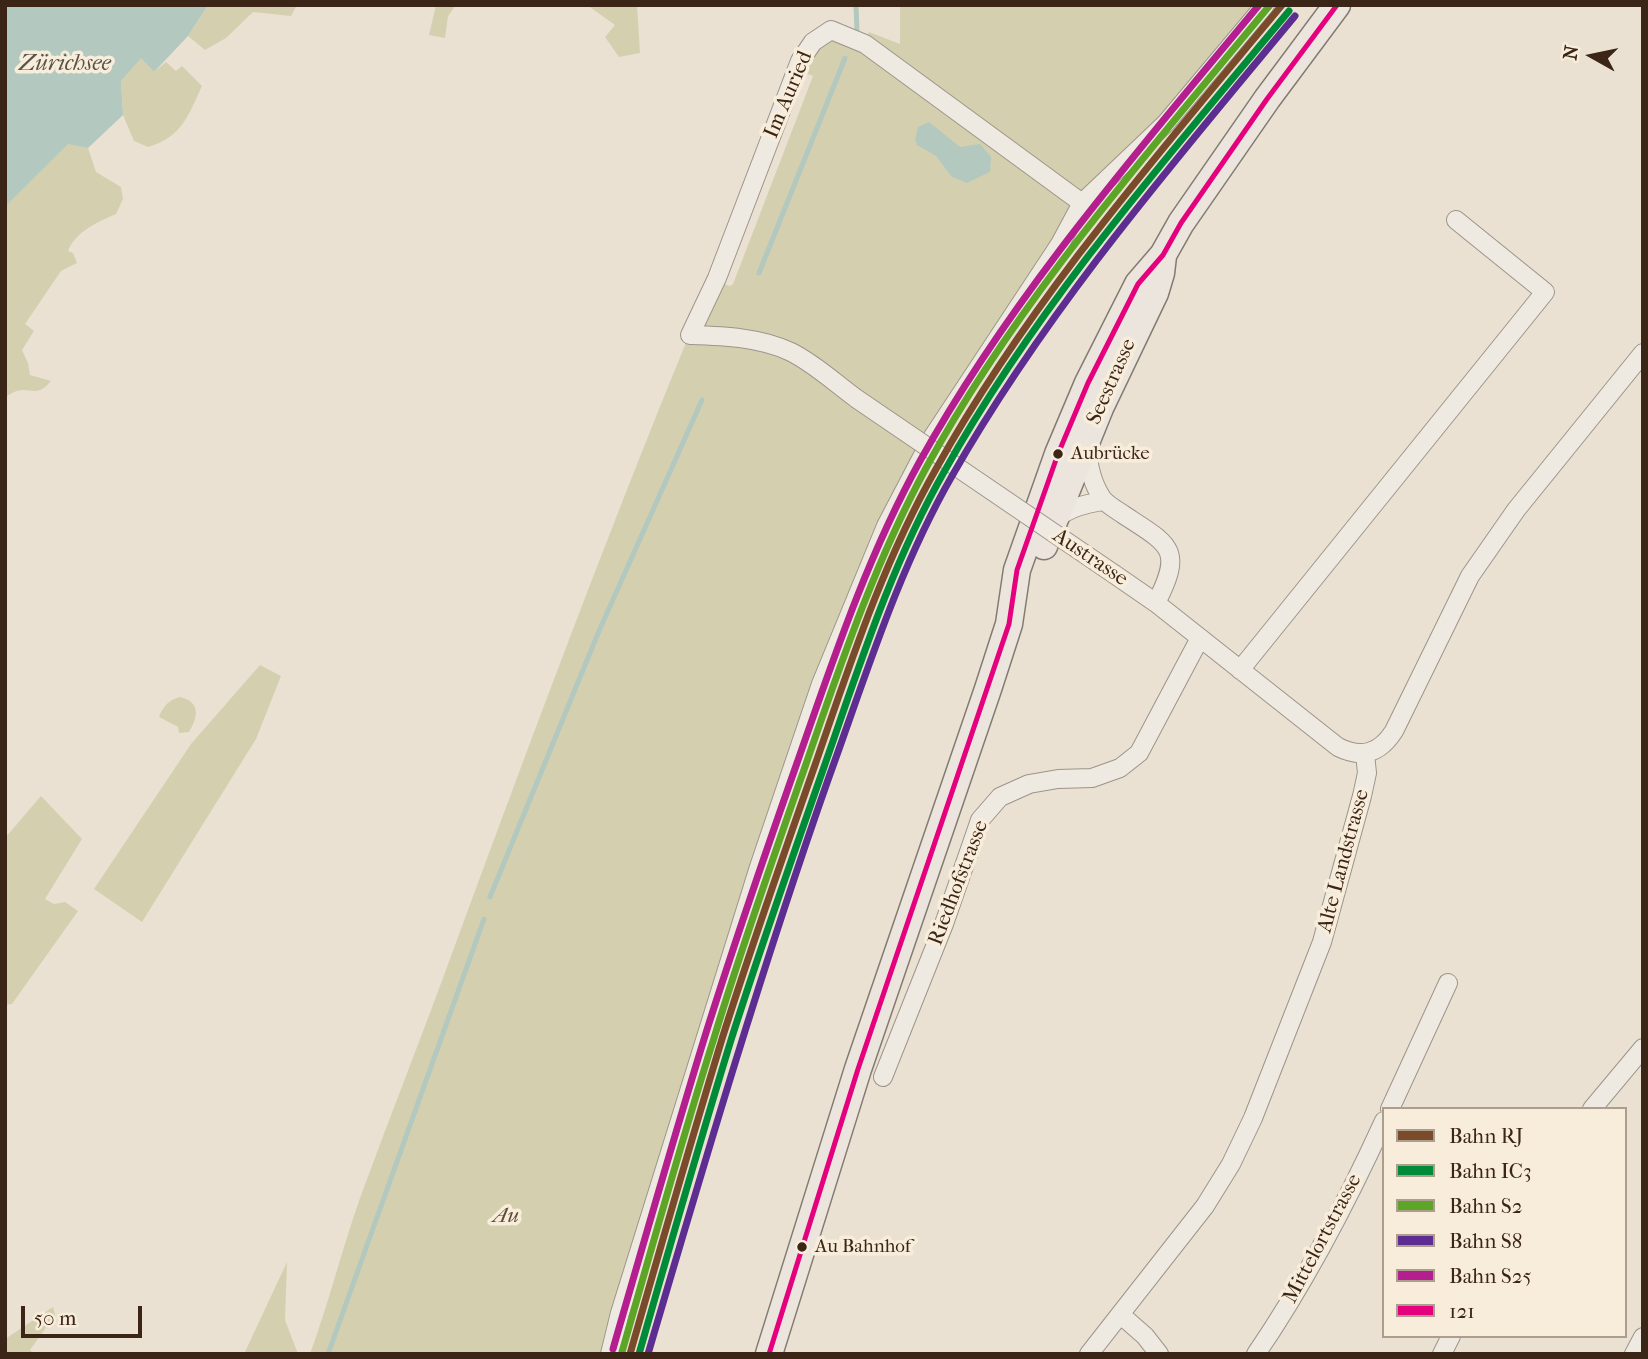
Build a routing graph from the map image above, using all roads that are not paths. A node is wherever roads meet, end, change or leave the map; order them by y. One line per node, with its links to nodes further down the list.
1 (1265, 5): 3 (street)
2 (1337, 5): 5 (main road, Seestrasse)
3 (1082, 203): 6 (street, Im Auried); 25 (street)
4 (1455, 220): 14 (street)
5 (1163, 255): 8 (main road, Seestrasse); 12 (main road, Seestrasse)
6 (690, 335): 11 (street, Austrasse, bridge)
7 (1643, 353): 15 (street)
8 (1086, 440): 9 (street); 10 (main road, Seestrasse)
9 (1103, 501): 10 (street); 11 (street)
10 (1053, 521): 12 (main road, Seestrasse)
11 (1156, 603): 13 (street, Austrasse)
12 (1009, 624): 26 (main road, Seestrasse)
13 (1200, 638): 14 (street, Austrasse); 18 (street, Riedhofstrasse)
14 (1240, 670): 15 (street, Austrasse)
15 (1365, 754): 22 (street, Alte Landstrasse)
16 (1448, 983): 19 (street)
17 (1643, 1048): 20 (street)
18 (883, 1077)
19 (1391, 1107)
20 (1594, 1107)
21 (1382, 1125): 29 (street, Mittelortstrasse)
22 (1121, 1315): 27 (street, Alte Landstrasse); 28 (street)
23 (1643, 1337): 31 (street)
24 (1450, 1338): 30 (street)
25 (610, 1354)
26 (769, 1354)
27 (1089, 1354)
28 (1159, 1354)
29 (1256, 1354)
30 (1442, 1354)
31 (1634, 1354)

